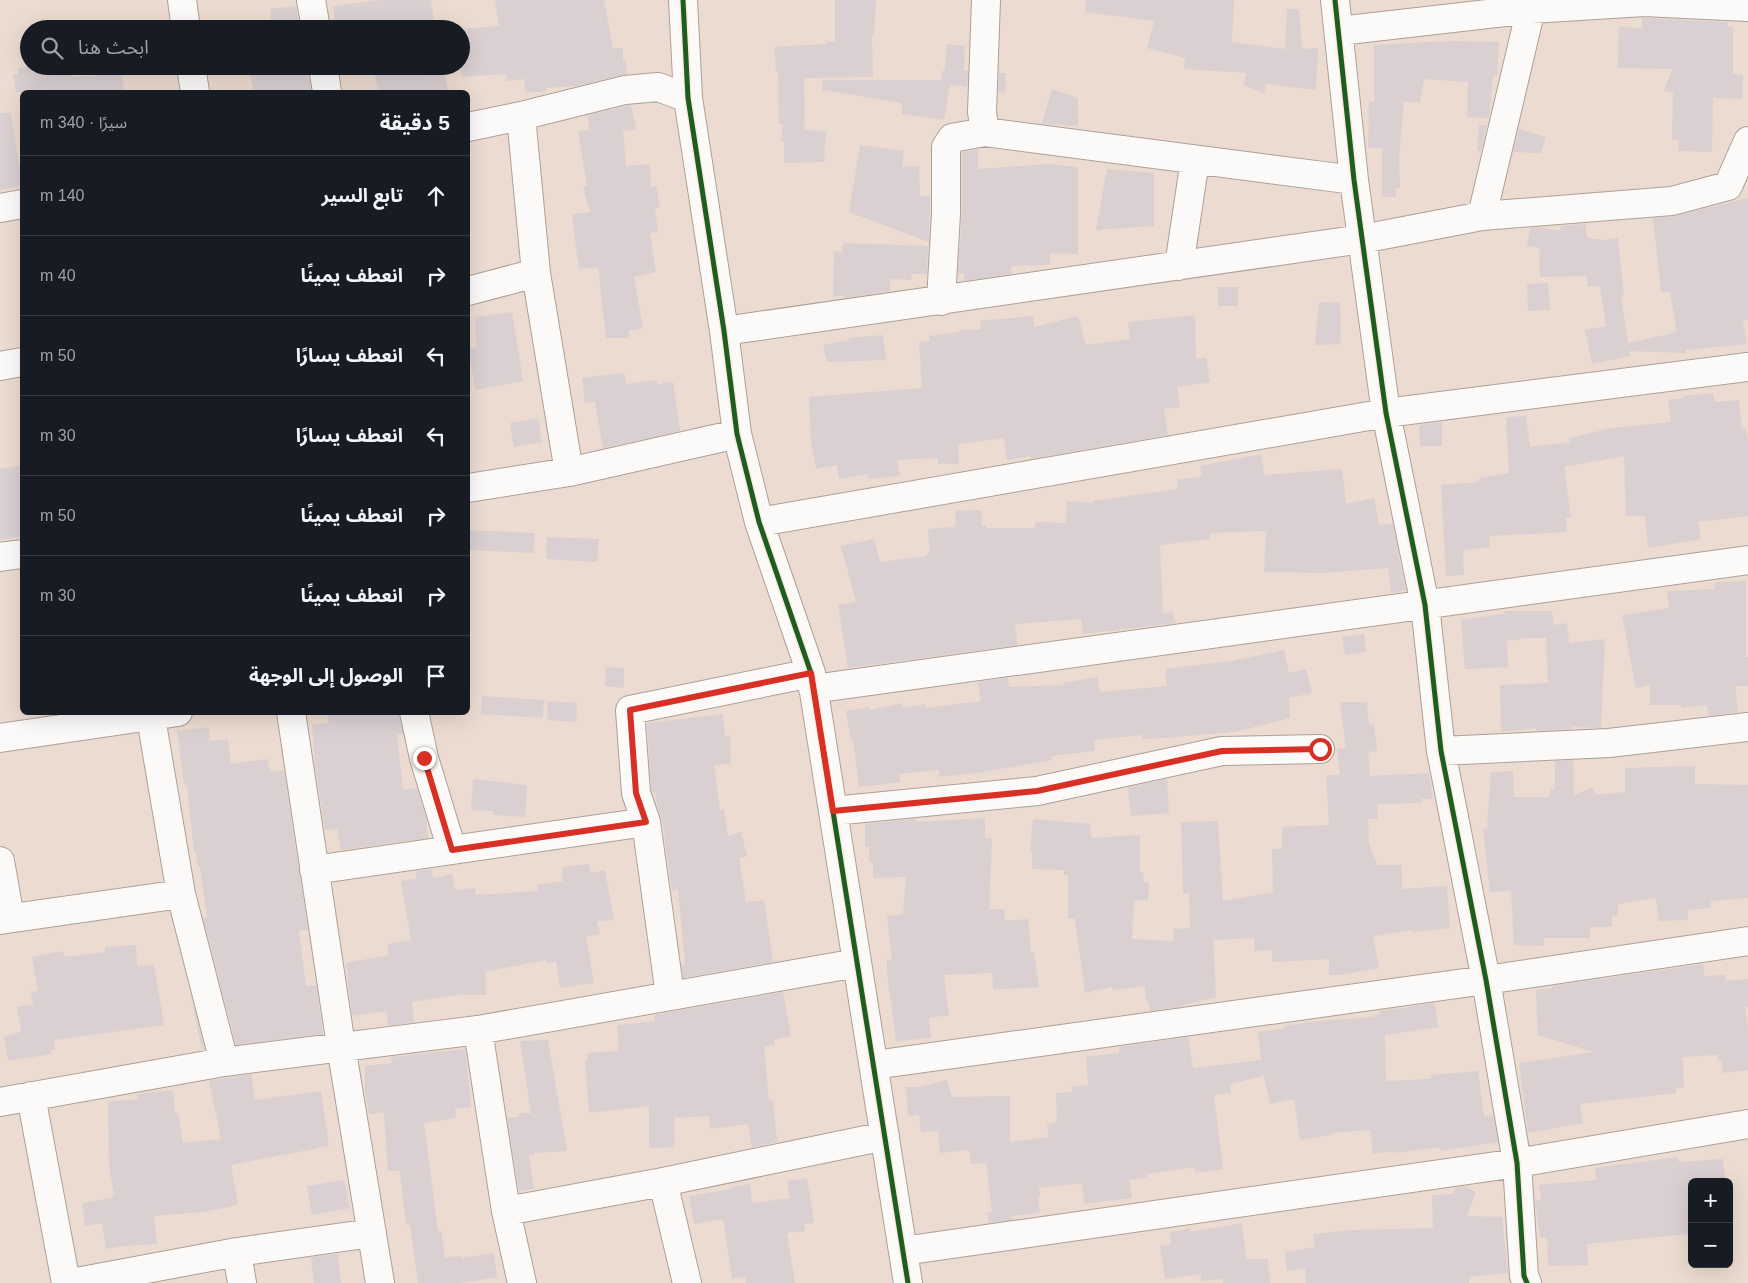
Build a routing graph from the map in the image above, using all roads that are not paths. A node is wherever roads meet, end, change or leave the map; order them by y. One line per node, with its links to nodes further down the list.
1 (182, 0): 8 (street)
2 (312, 0): 9 (street)
3 (682, 0): 15 (street)
4 (986, 0): 18 (street)
5 (1335, 0): 10 (street)
6 (1532, 5): 7 (street); 10 (street); 24 (street)
7 (1748, 7)
8 (185, 20)
9 (315, 20)
10 (1339, 31): 21 (street)
11 (192, 75): 13 (street)
12 (324, 75): 14 (street)
13 (195, 90)
14 (327, 90)
15 (688, 98): 16 (street); 30 (street)
16 (521, 116): 17 (street); 27 (street)
17 (470, 127)
18 (985, 132): 20 (street); 29 (street)
19 (1747, 146): 24 (street)
20 (1195, 160): 21 (street); 26 (street)
21 (1354, 180): 25 (street)
22 (20, 204): 23 (street)
23 (0, 208)
24 (1482, 216): 25 (street)
25 (1362, 239): 26 (street); 34 (street)
26 (1179, 266): 29 (street)
27 (536, 273): 28 (street); 36 (street)
28 (470, 290)
29 (941, 301): 30 (street)
30 (724, 332): 35 (street)
31 (20, 362): 32 (street)
32 (0, 366)
33 (1748, 367): 34 (street)
34 (1386, 413): 38 (street); 42 (street)
35 (737, 434): 36 (street); 38 (street)
36 (569, 472): 37 (street)
37 (470, 488)
38 (759, 522): 43 (street)
39 (20, 554): 40 (street)
40 (0, 557)
41 (1748, 560): 42 (street)
42 (1425, 605): 43 (street); 51 (street)
43 (812, 681): 52 (street); 53 (street)
44 (164, 715): 47 (street)
45 (292, 715): 56 (street)
46 (415, 715): 54 (street)
47 (150, 718): 49 (street); 57 (street)
48 (1748, 727): 51 (street)
49 (0, 738)
50 (1320, 749): 52 (street)
51 (1441, 750): 61 (street)
52 (833, 811): 60 (street)
53 (646, 822): 54 (street); 62 (street)
54 (452, 850): 56 (street)
55 (0, 861): 58 (street)
56 (314, 870): 64 (street)
57 (181, 894): 58 (street); 65 (street)
58 (5, 919)
59 (1748, 941): 61 (street)
60 (857, 963): 62 (street); 66 (street)
61 (1486, 980): 66 (street); 71 (street)
62 (670, 995): 63 (street)
63 (478, 1030): 64 (street); 73 (street)
64 (341, 1046): 65 (street); 74 (street)
65 (224, 1062): 67 (street)
66 (874, 1065): 70 (street)
67 (31, 1096): 68 (street); 77 (street)
68 (0, 1102)
69 (1748, 1124): 71 (street)
70 (885, 1136): 72 (street); 75 (street)
71 (1517, 1163): 75 (street); 84 (street)
72 (663, 1182): 73 (street); 82 (street)
73 (506, 1211): 81 (street)
74 (372, 1233): 76 (street); 80 (street)
75 (903, 1251): 83 (street)
76 (237, 1252): 78 (street); 79 (street)
77 (66, 1283)
78 (70, 1283)
79 (242, 1283)
80 (380, 1283)
81 (522, 1283)
82 (687, 1283)
83 (908, 1283)
84 (1527, 1283)

